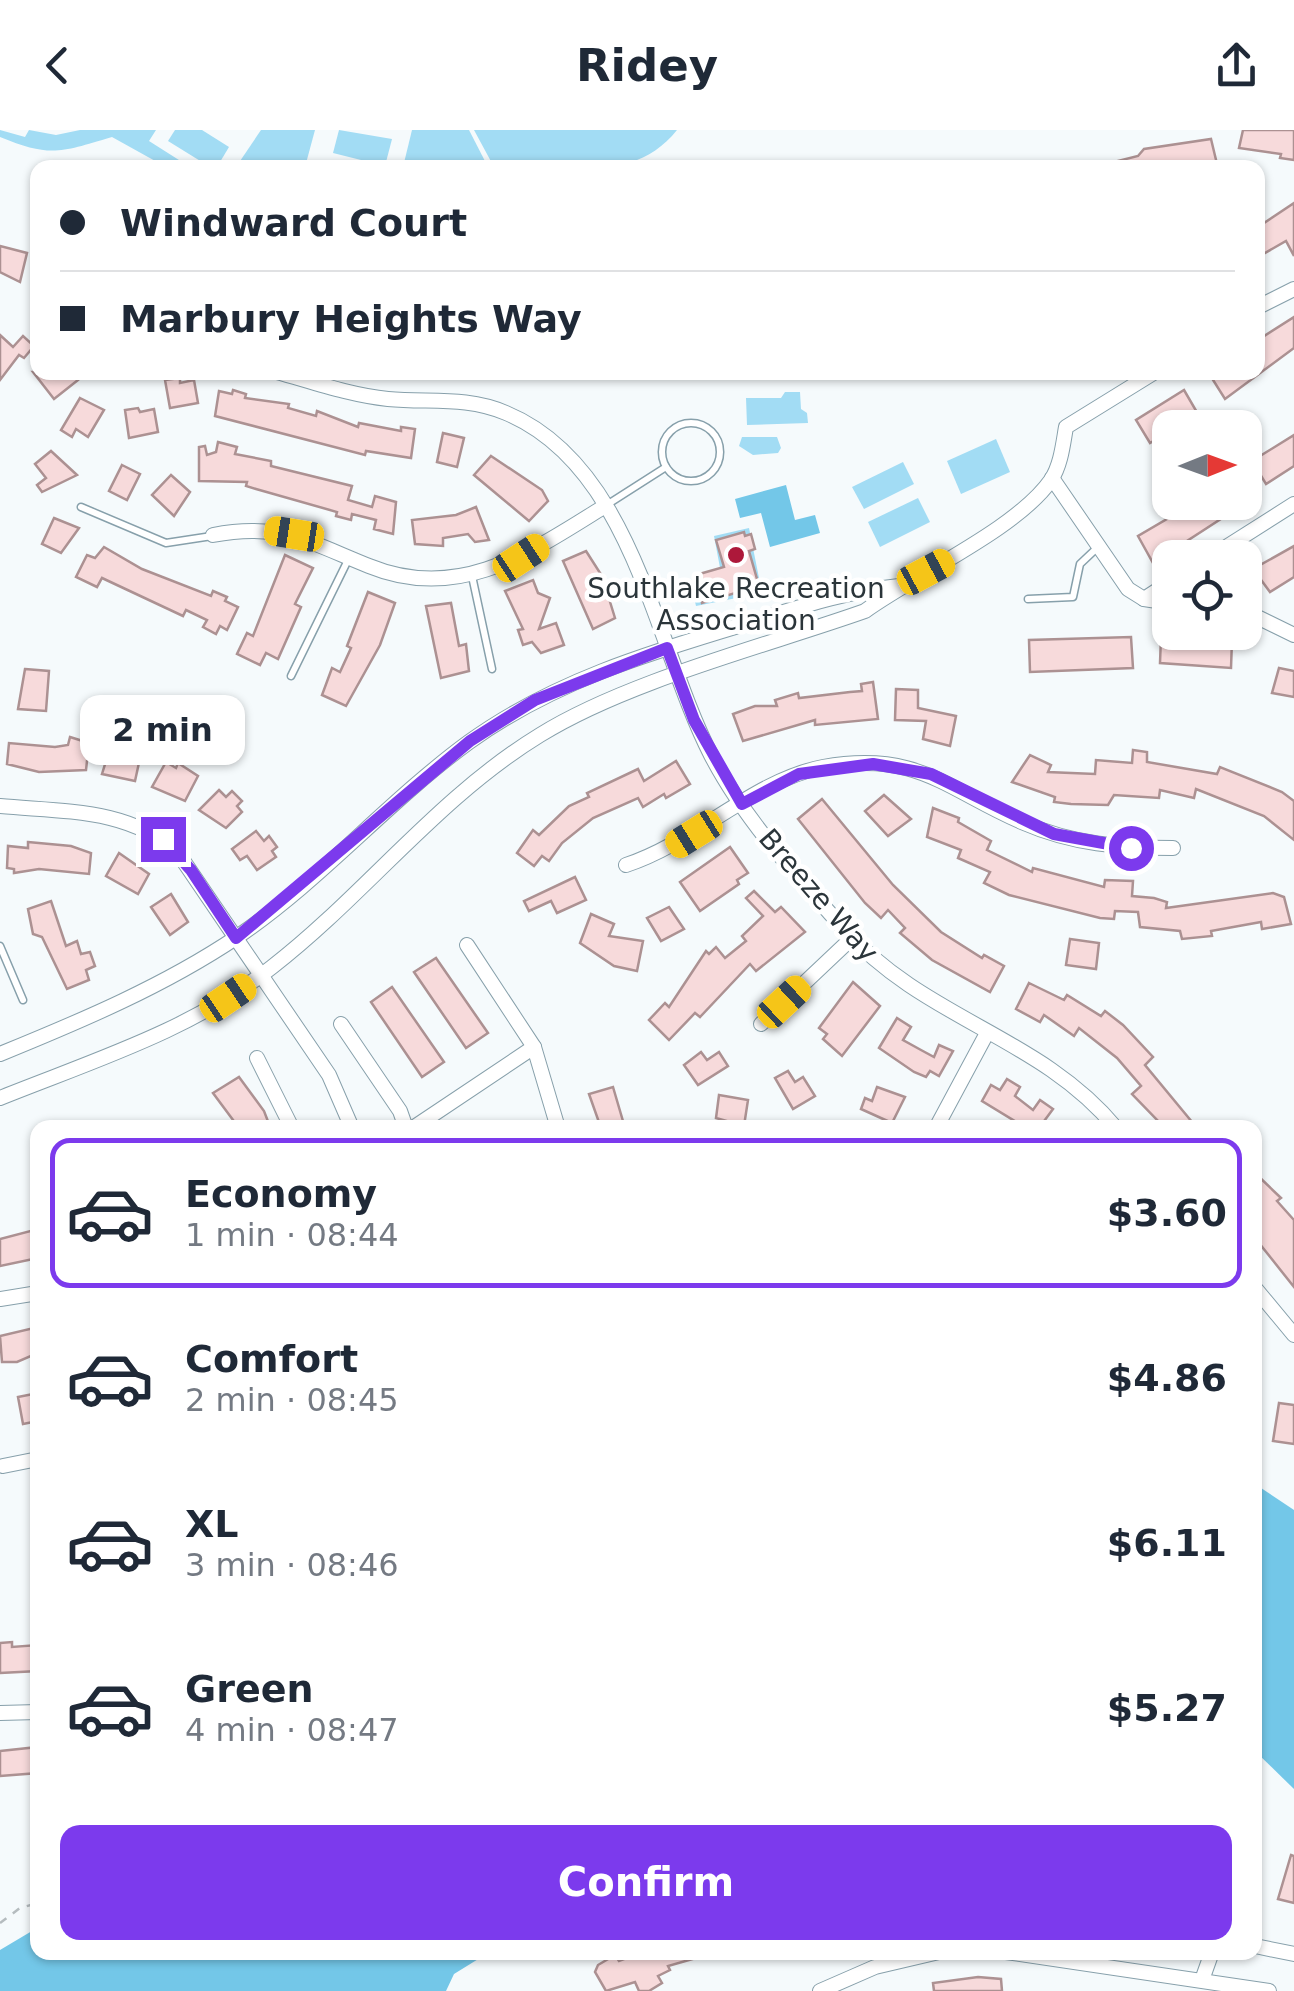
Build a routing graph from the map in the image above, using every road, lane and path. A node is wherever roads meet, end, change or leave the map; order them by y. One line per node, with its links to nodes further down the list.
1 (1294, 289): 2 (street)
2 (1265, 304)
3 (308, 380): 8 (street, Breeze Way)
4 (1129, 380): 6 (street)
5 (666, 467): 5 (lane); 8 (lane)
6 (1052, 478): 12 (street); 15 (street)
7 (1294, 504): 11 (street)
8 (605, 506): 14 (street); 22 (street, Breeze Way)
9 (81, 507): 10 (lane)
10 (213, 536): 13 (street)
11 (1237, 540)
12 (1099, 546): 17 (street); 18 (lane)
13 (349, 557): 14 (street); 24 (lane)
14 (472, 576): 23 (lane)
15 (900, 586): 22 (street); 25 (street)
16 (1152, 593): 17 (street)
17 (1144, 598): 19 (street)
18 (1028, 599)
19 (1152, 600)
20 (1262, 620): 21 (street)
21 (1294, 634)
22 (667, 648): 25 (street, Breeze Way); 30 (street)
23 (492, 669)
24 (291, 676)
25 (678, 676): 26 (street, Breeze Way); 34 (street)
26 (742, 804): 28 (street); 29 (street); 31 (street, Breeze Way)
27 (0, 806): 30 (street)
28 (1173, 848)
29 (626, 865)
30 (236, 938): 34 (street); 40 (street)
31 (852, 938): 37 (street); 38 (street, Breeze Way)
32 (467, 945): 39 (street)
33 (0, 946): 35 (lane)
34 (261, 975): 42 (street); 44 (street)
35 (23, 1000)
36 (340, 1024): 45 (street)
37 (762, 1024)
38 (987, 1033): 48 (street); 49 (street, Breeze Way)
39 (534, 1047): 46 (street); 47 (street)
40 (0, 1054)
41 (258, 1058): 43 (street)
42 (0, 1098)
43 (288, 1120)
44 (349, 1120)
45 (405, 1120)
46 (421, 1120)
47 (556, 1120)
48 (940, 1120)
49 (1108, 1120)
50 (30, 1294): 52 (street)
51 (1262, 1296): 53 (street)
52 (0, 1299)
53 (1294, 1335)
54 (30, 1461): 55 (street)
55 (4, 1466)
56 (30, 1712): 57 (street)
57 (0, 1714)
58 (30, 1905): 59 (path)
59 (0, 1923)
60 (1262, 1947): 61 (street)
61 (1294, 1954)
62 (905, 1960): 66 (street)
63 (1096, 1960): 65 (street)
64 (1209, 1960): 65 (street)
65 (1202, 1980): 67 (street)
66 (820, 1991)
67 (1269, 1991)

